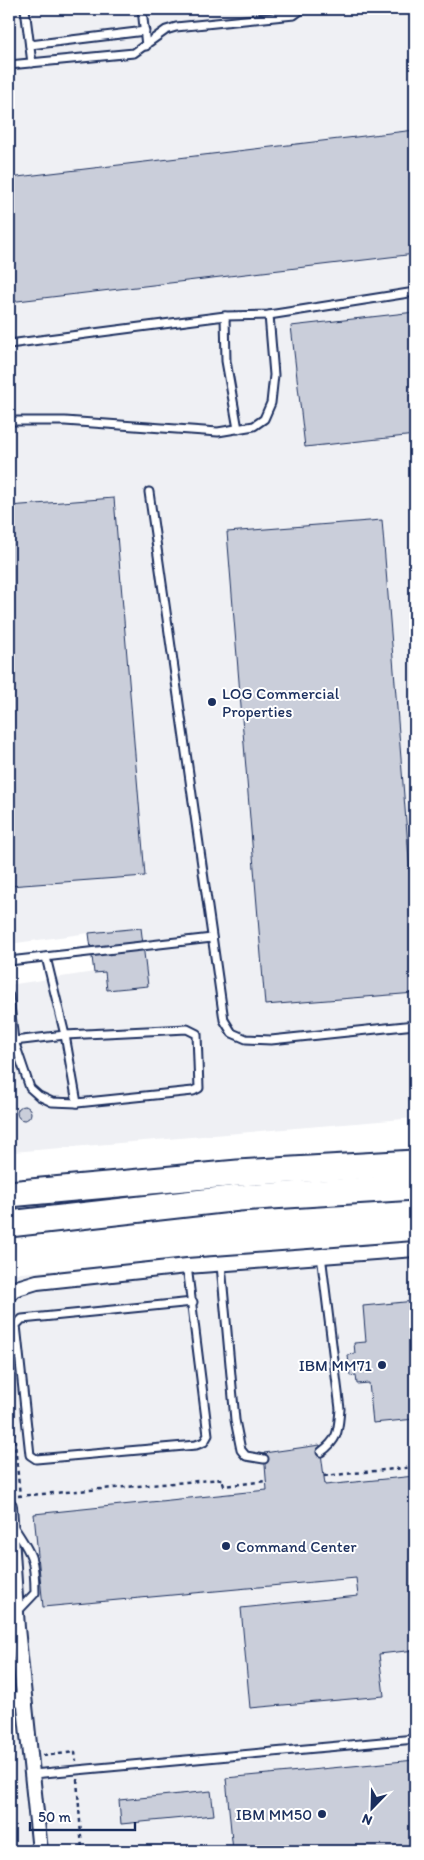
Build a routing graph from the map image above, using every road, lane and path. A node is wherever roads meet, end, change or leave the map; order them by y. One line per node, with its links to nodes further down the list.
1 (25, 9): 5 (lane)
2 (142, 9): 4 (lane)
3 (302, 9): 6 (lane)
4 (145, 31): 5 (lane); 6 (lane)
5 (30, 45): 7 (lane)
6 (146, 46): 7 (lane)
7 (32, 63): 8 (lane)
8 (9, 65)
9 (415, 292): 10 (lane)
10 (269, 315): 11 (lane); 14 (lane)
11 (225, 316): 12 (lane); 14 (lane)
12 (9, 344)
13 (9, 421): 14 (lane)
14 (238, 429)
15 (149, 492): 16 (lane)
16 (212, 938): 17 (lane); 20 (lane)
17 (46, 957): 18 (lane); 21 (lane)
18 (9, 961)
19 (9, 996): 22 (lane)
20 (415, 1026)
21 (65, 1035): 22 (lane); 23 (lane); 23 (lane)
22 (14, 1041): 23 (lane)
23 (77, 1103)
24 (415, 1163): 27 (highway)
25 (9, 1182): 27 (highway)
26 (415, 1186): 29 (highway)
27 (52, 1190): 28 (highway)
28 (9, 1194)
29 (9, 1226)
30 (415, 1249): 31 (street)
31 (321, 1255): 32 (street); 37 (lane)
32 (221, 1265): 33 (street); 38 (lane)
33 (187, 1266): 34 (street); 35 (lane)
34 (9, 1294)
35 (193, 1302): 35 (lane)
36 (13, 1423): 42 (path)
37 (321, 1452)
38 (264, 1459)
39 (415, 1467): 40 (path)
40 (324, 1476)
41 (266, 1481): 42 (path)
42 (20, 1496): 43 (path)
43 (12, 1501): 44 (street)
44 (11, 1523): 45 (street); 45 (lane)
45 (17, 1612): 46 (street)
46 (24, 1699): 47 (street); 49 (street)
47 (9, 1700)
48 (415, 1739): 50 (lane)
49 (31, 1758): 50 (path); 51 (street)
50 (76, 1770): 51 (lane); 52 (path)
51 (34, 1774): 53 (street)
52 (82, 1850)
53 (40, 1851)

